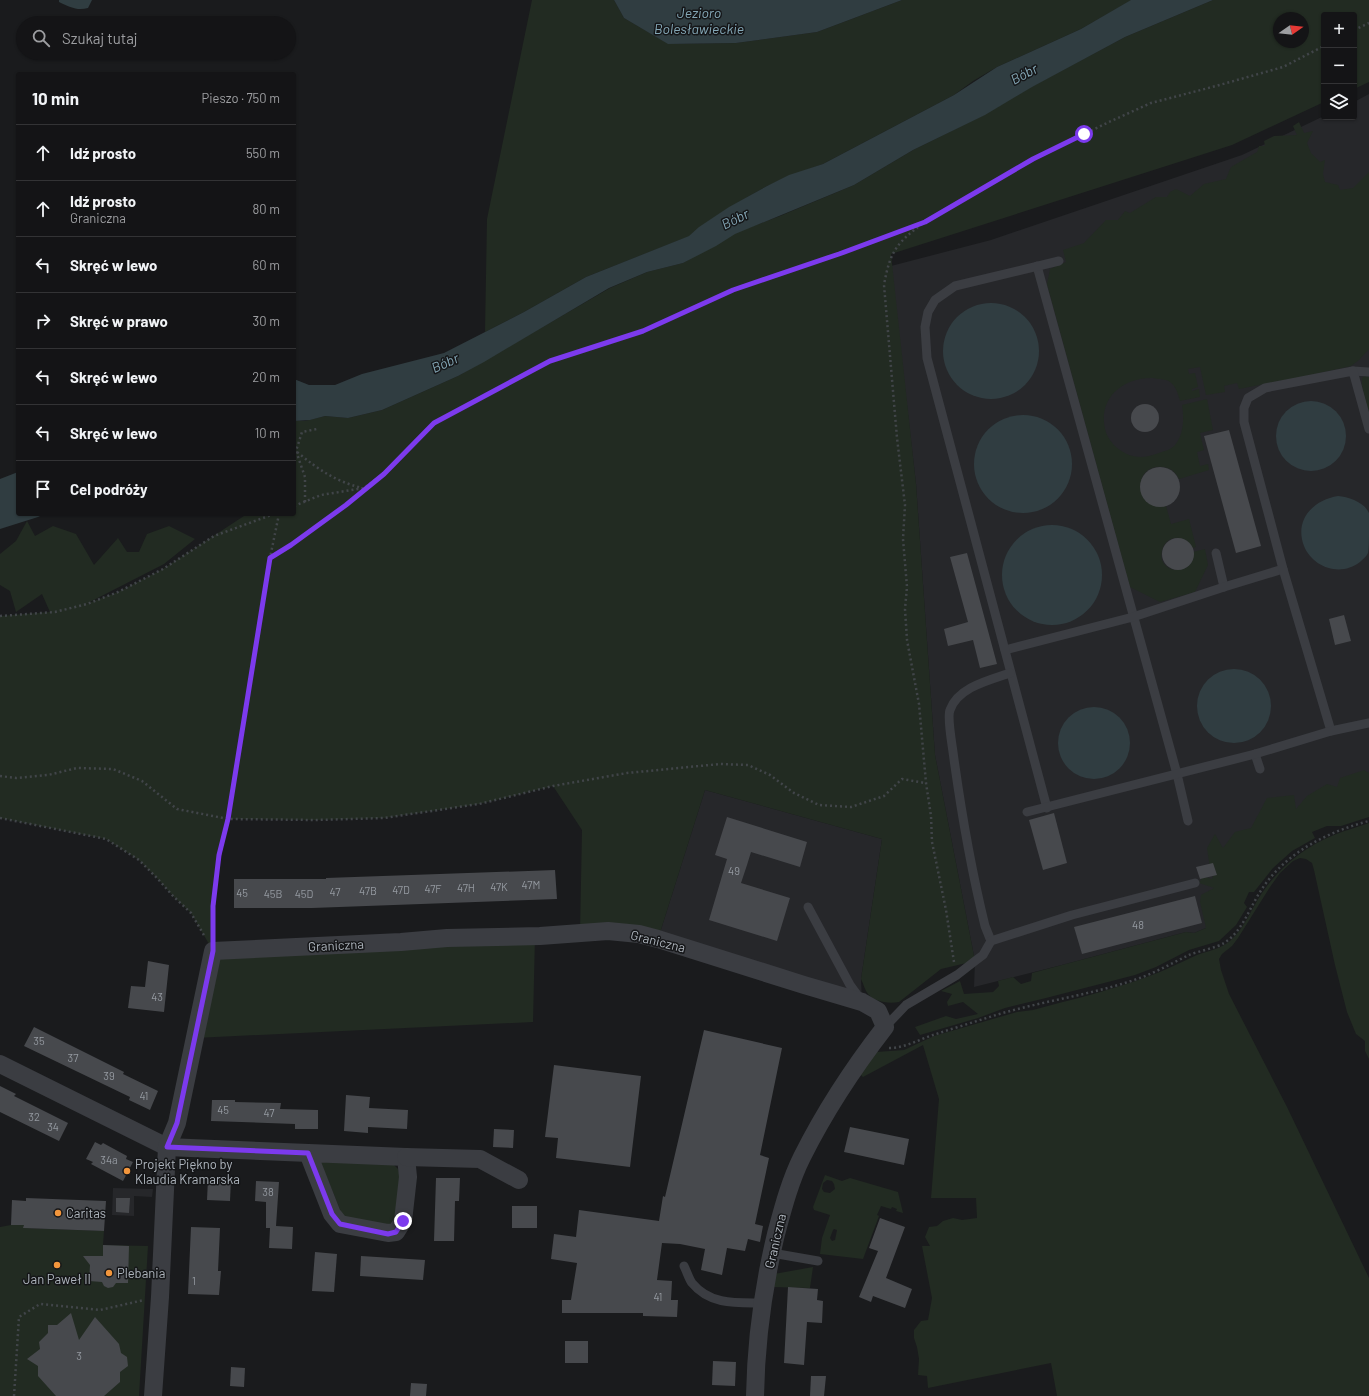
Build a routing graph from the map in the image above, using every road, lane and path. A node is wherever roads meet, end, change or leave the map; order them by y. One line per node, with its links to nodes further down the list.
1 (1369, 23): 2 (path)
2 (1357, 29)
3 (1321, 48): 4 (path)
4 (925, 222): 12 (path); 31 (path)
5 (1059, 261): 6 (lane)
6 (1037, 266): 22 (lane); 23 (lane)
7 (1353, 371): 8 (lane); 10 (lane); 19 (lane)
8 (1369, 372)
9 (317, 429): 11 (path)
10 (1369, 429)
11 (296, 451): 12 (path); 13 (path)
12 (364, 488): 13 (path); 18 (path)
13 (305, 502): 14 (path)
14 (296, 505)
15 (269, 516): 21 (path)
16 (279, 516): 18 (path)
17 (1216, 553): 20 (lane)
18 (270, 558): 35 (path)
19 (1283, 569): 20 (lane); 26 (lane)
20 (1224, 587): 22 (lane)
21 (0, 616)
22 (1133, 617): 23 (lane); 29 (lane)
23 (1005, 650): 24 (lane)
24 (1010, 673): 32 (lane); 40 (lane)
25 (1369, 723): 26 (lane)
26 (1331, 731): 27 (lane)
27 (1255, 754): 28 (lane); 29 (lane)
28 (1260, 769)
29 (1177, 774): 32 (lane); 36 (lane)
30 (0, 776): 35 (path)
31 (926, 783): 35 (path); 42 (path)
32 (1047, 808): 33 (lane)
33 (1028, 812)
34 (0, 818): 41 (path)
35 (228, 819): 41 (path)
36 (1188, 821)
37 (1369, 821): 45 (path)
38 (1194, 883): 40 (lane)
39 (808, 907): 43 (lane)
40 (991, 941): 42 (lane)
41 (213, 951): 43 (street, Graniczna); 47 (street)
42 (957, 975): 44 (lane)
43 (862, 1002): 44 (street, Graniczna)
44 (885, 1027): 45 (street, Graniczna)
45 (869, 1048): 51 (street, Graniczna)
46 (0, 1064): 47 (street)
47 (167, 1147): 48 (street); 57 (street)
48 (308, 1153): 49 (street); 49 (street)
49 (406, 1157): 50 (street)
50 (519, 1180)
51 (772, 1253): 52 (lane); 55 (street, Graniczna)
52 (818, 1261)
53 (684, 1266): 55 (lane)
54 (148, 1299): 56 (path)
55 (762, 1303): 58 (street, Graniczna)
56 (14, 1396)
57 (153, 1396)
58 (755, 1396)

